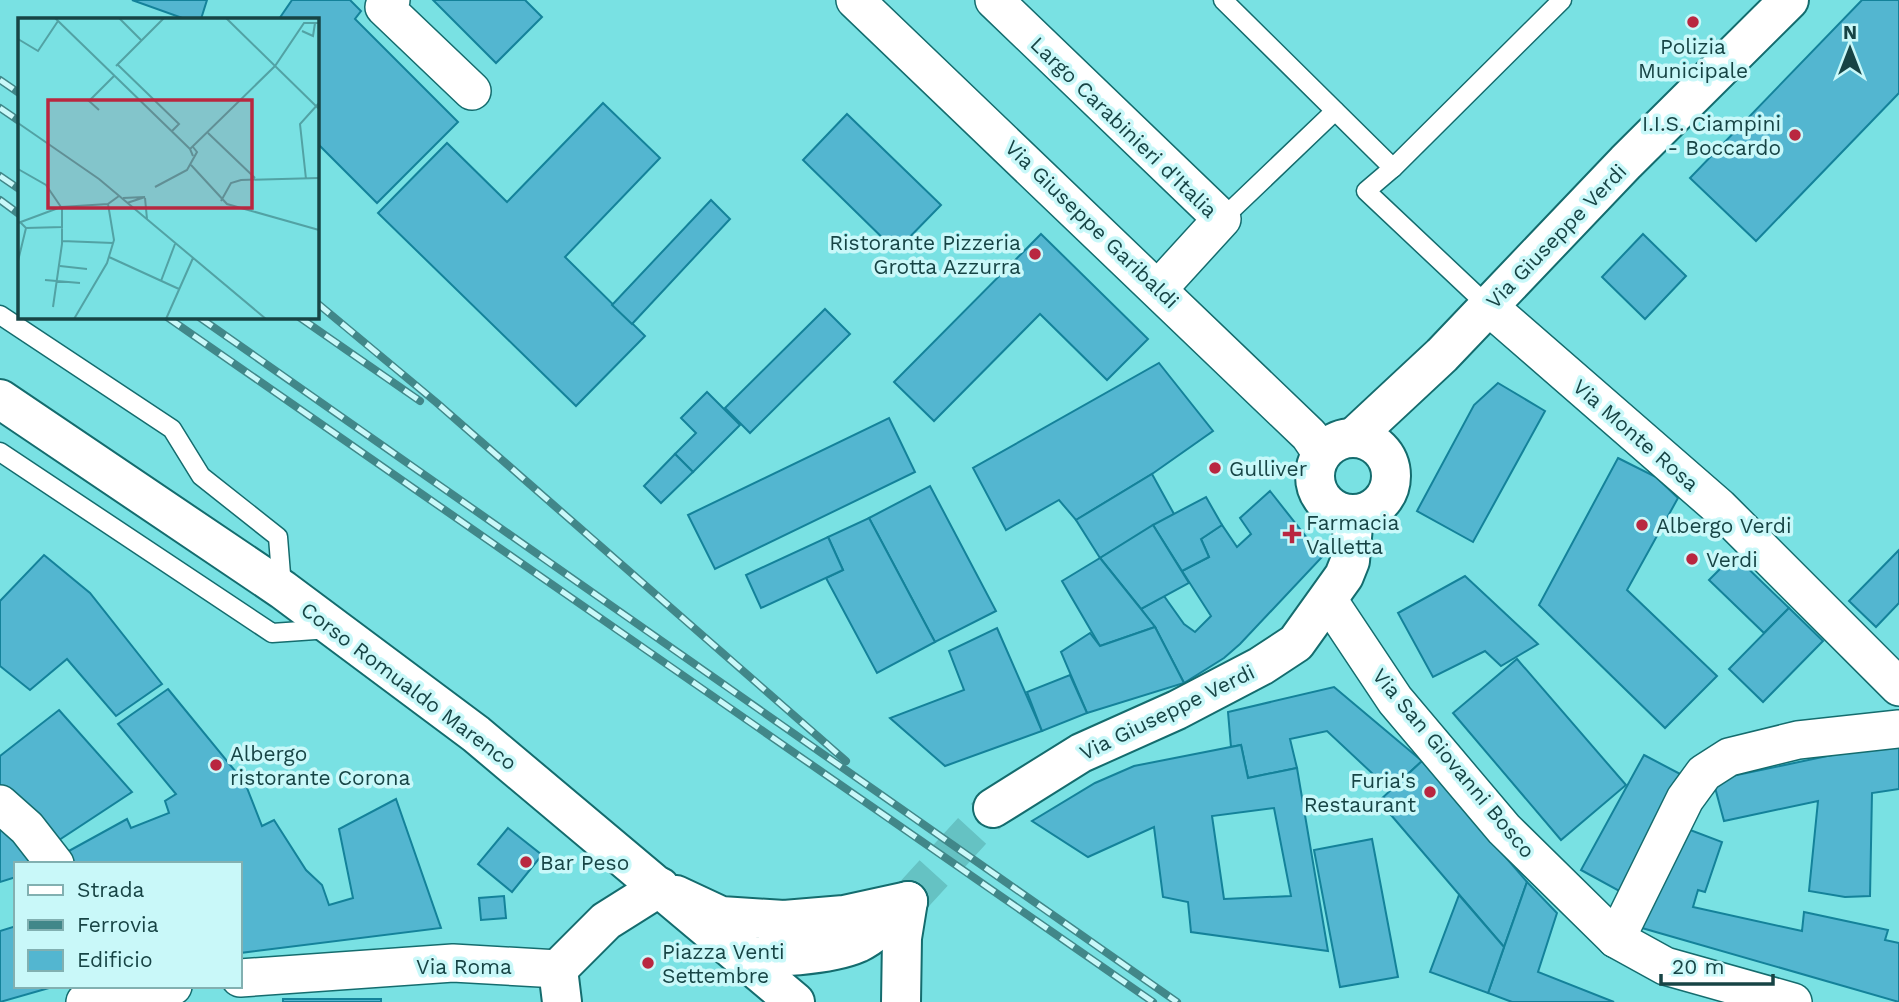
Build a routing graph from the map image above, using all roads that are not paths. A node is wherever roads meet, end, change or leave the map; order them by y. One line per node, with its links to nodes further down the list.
1 (391, 0): 7 (street)
2 (855, 0): 11 (street, Via Giuseppe Garibaldi)
3 (994, 0): 10 (street, Largo Carabinieri d'Italia)
4 (1223, 0): 8 (lane)
5 (1562, 0): 9 (lane)
6 (1789, 0): 12 (street, Via Giuseppe Verdi)
7 (472, 91)
8 (1335, 111): 9 (lane); 10 (lane)
9 (1393, 168): 12 (lane)
10 (1222, 219): 11 (street, Largo Carabinieri d'Italia)
11 (1159, 288): 16 (street, Via Giuseppe Garibaldi)
12 (1489, 306): 14 (street, Via Giuseppe Verdi); 23 (street, Via Monte Rosa)
13 (0, 315): 20 (lane)
14 (1442, 355): 16 (street, Via Giuseppe Verdi); 18 (street, Via Giuseppe Verdi)
15 (0, 399): 20 (street, Corso Romualdo Marenco)
16 (1337, 446): 18 (street); 19 (street)
17 (0, 452): 22 (lane)
18 (1386, 458): 19 (street)
19 (1354, 514): 21 (street, Via Giuseppe Verdi)
20 (283, 590): 22 (street, Corso Romualdo Marenco)
21 (1337, 613): 26 (street, Via Giuseppe Verdi); 30 (street, Via San Giovanni Bosco)
22 (337, 629): 28 (street, Corso Romualdo Marenco)
23 (1899, 687)
24 (1899, 729): 30 (street)
25 (0, 804): 27 (street)
26 (993, 807)
27 (53, 862)
28 (660, 887): 29 (street); 31 (street, Corso Romualdo Marenco); 33 (street, Via Roma)
29 (908, 901): 31 (street); 38 (street)
30 (1616, 939): 39 (street, Via San Giovanni Bosco)
31 (739, 954): 37 (street, Corso Romualdo Marenco)
32 (242, 978): 33 (street, Via Roma)
33 (560, 985)
34 (160, 988): 35 (street)
35 (127, 993): 36 (street)
36 (85, 1002)
37 (794, 1002)
38 (901, 1002)
39 (1793, 1002)

